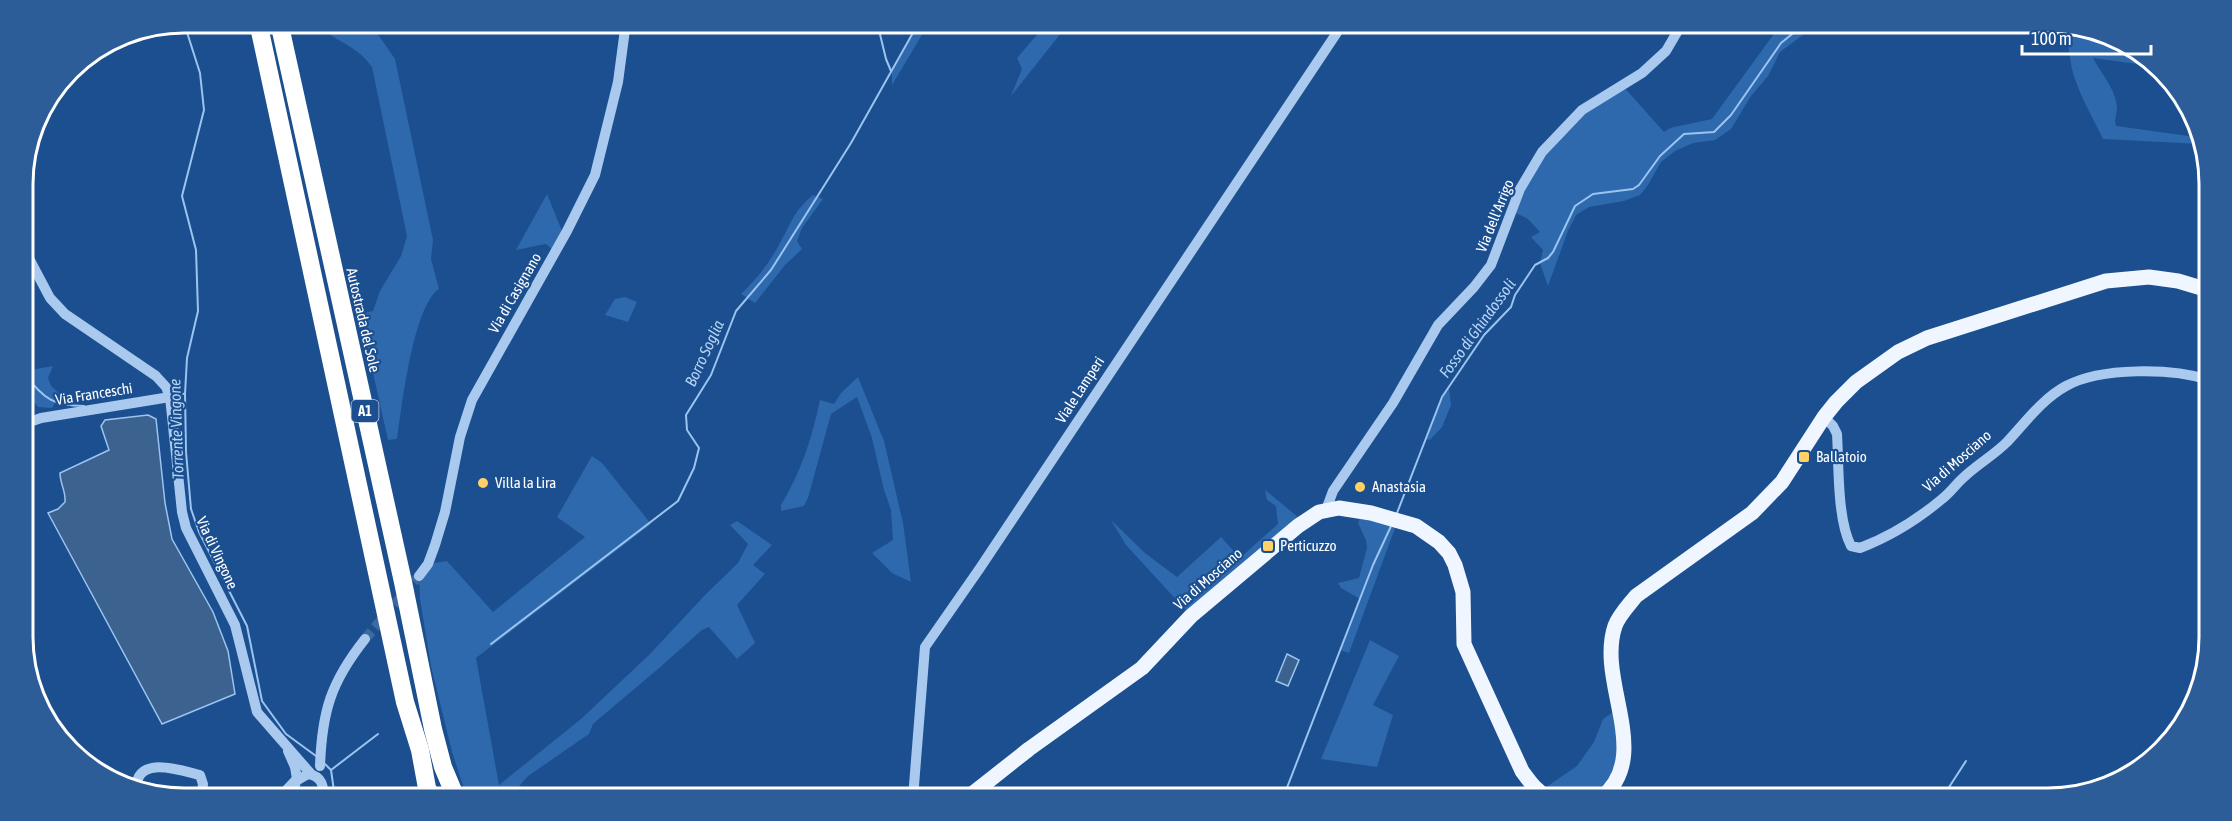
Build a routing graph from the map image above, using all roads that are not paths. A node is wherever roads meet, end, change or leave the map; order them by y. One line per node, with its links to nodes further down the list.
1 (260, 33): 23 (highway, A1)
2 (281, 33): 24 (highway, Autostrada del Sole / A1)
3 (625, 33): 13 (street, Via di Casignano)
4 (1337, 33): 25 (street, Viale Lamperi)
5 (1677, 33): 12 (street, Via dell'Arrigo)
6 (33, 266): 9 (street, Via di Vingone)
7 (2199, 287): 10 (main road)
8 (2199, 378): 10 (street, Via di Mosciano)
9 (170, 398): 11 (street, Via Franceschi); 15 (street, Via di Vingone)
10 (1824, 417): 28 (main road)
11 (33, 421)
12 (1326, 510): 26 (main road, Via di Mosciano); 27 (main road)
13 (419, 576)
14 (365, 639): 16 (street)
15 (283, 743): 16 (street, Via di Vingone); 18 (street, Via di Vingone)
16 (315, 772): 18 (street); 22 (street)
17 (137, 780): 19 (street)
18 (297, 780): 20 (street); 21 (street, Via di Vingone)
19 (203, 788)
20 (289, 788)
21 (295, 788)
22 (322, 788)
23 (428, 788)
24 (452, 788)
25 (914, 788)
26 (980, 788)
27 (1536, 788)
28 (1610, 788)

